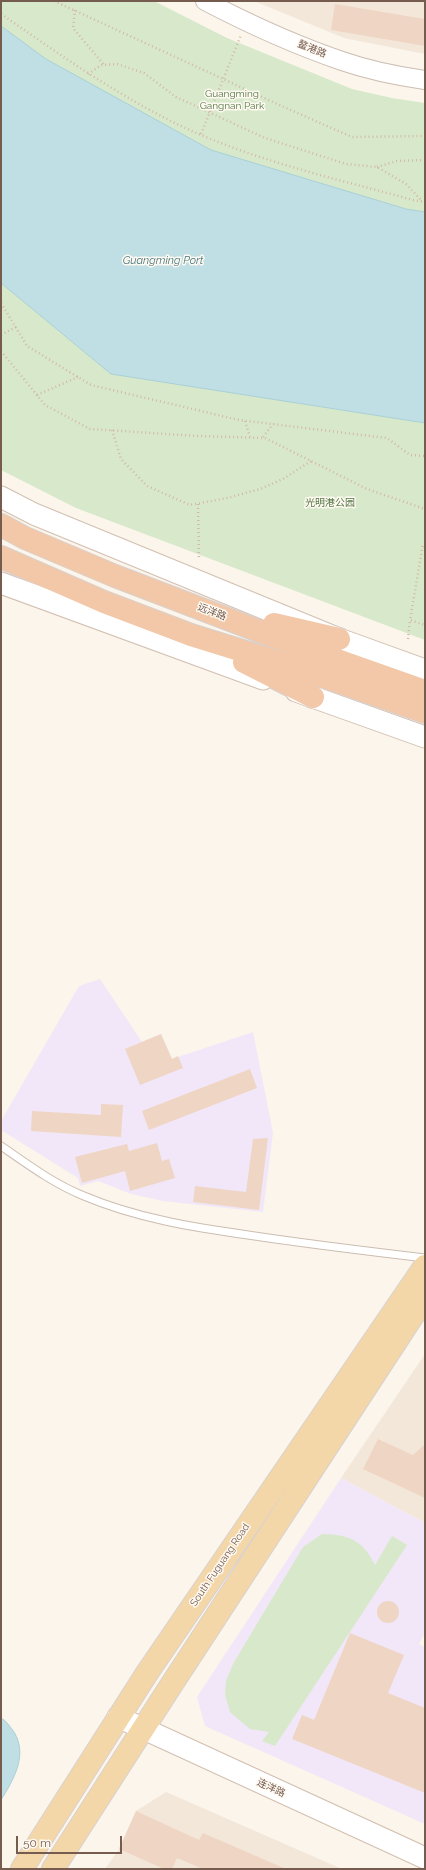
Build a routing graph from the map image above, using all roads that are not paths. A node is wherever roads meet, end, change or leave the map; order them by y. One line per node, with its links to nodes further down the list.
1 (205, 1): 2 (street, 鳌港路)
2 (425, 80)
3 (1, 497): 9 (main road)
4 (1, 525): 7 (highway, 远洋路)
5 (1, 557): 8 (highway)
6 (1, 582): 12 (main road)
7 (201, 607): 9 (highway); 11 (highway, 远洋路)
8 (192, 635): 12 (highway); 13 (highway)
9 (339, 639): 10 (main road)
10 (425, 670)
11 (425, 691)
12 (313, 697): 14 (main road)
13 (425, 712)
14 (425, 737)
15 (1, 1146): 16 (lane)
16 (425, 1258)
17 (425, 1266): 19 (main road, South Fuguang Road)
18 (425, 1297): 20 (main road)
19 (118, 1717): 20 (main road, 连洋路); 22 (main road, South Fuguang Road)
20 (143, 1729): 21 (main road, 连洋路); 23 (main road)
21 (425, 1858)
22 (22, 1869)
23 (53, 1869)

